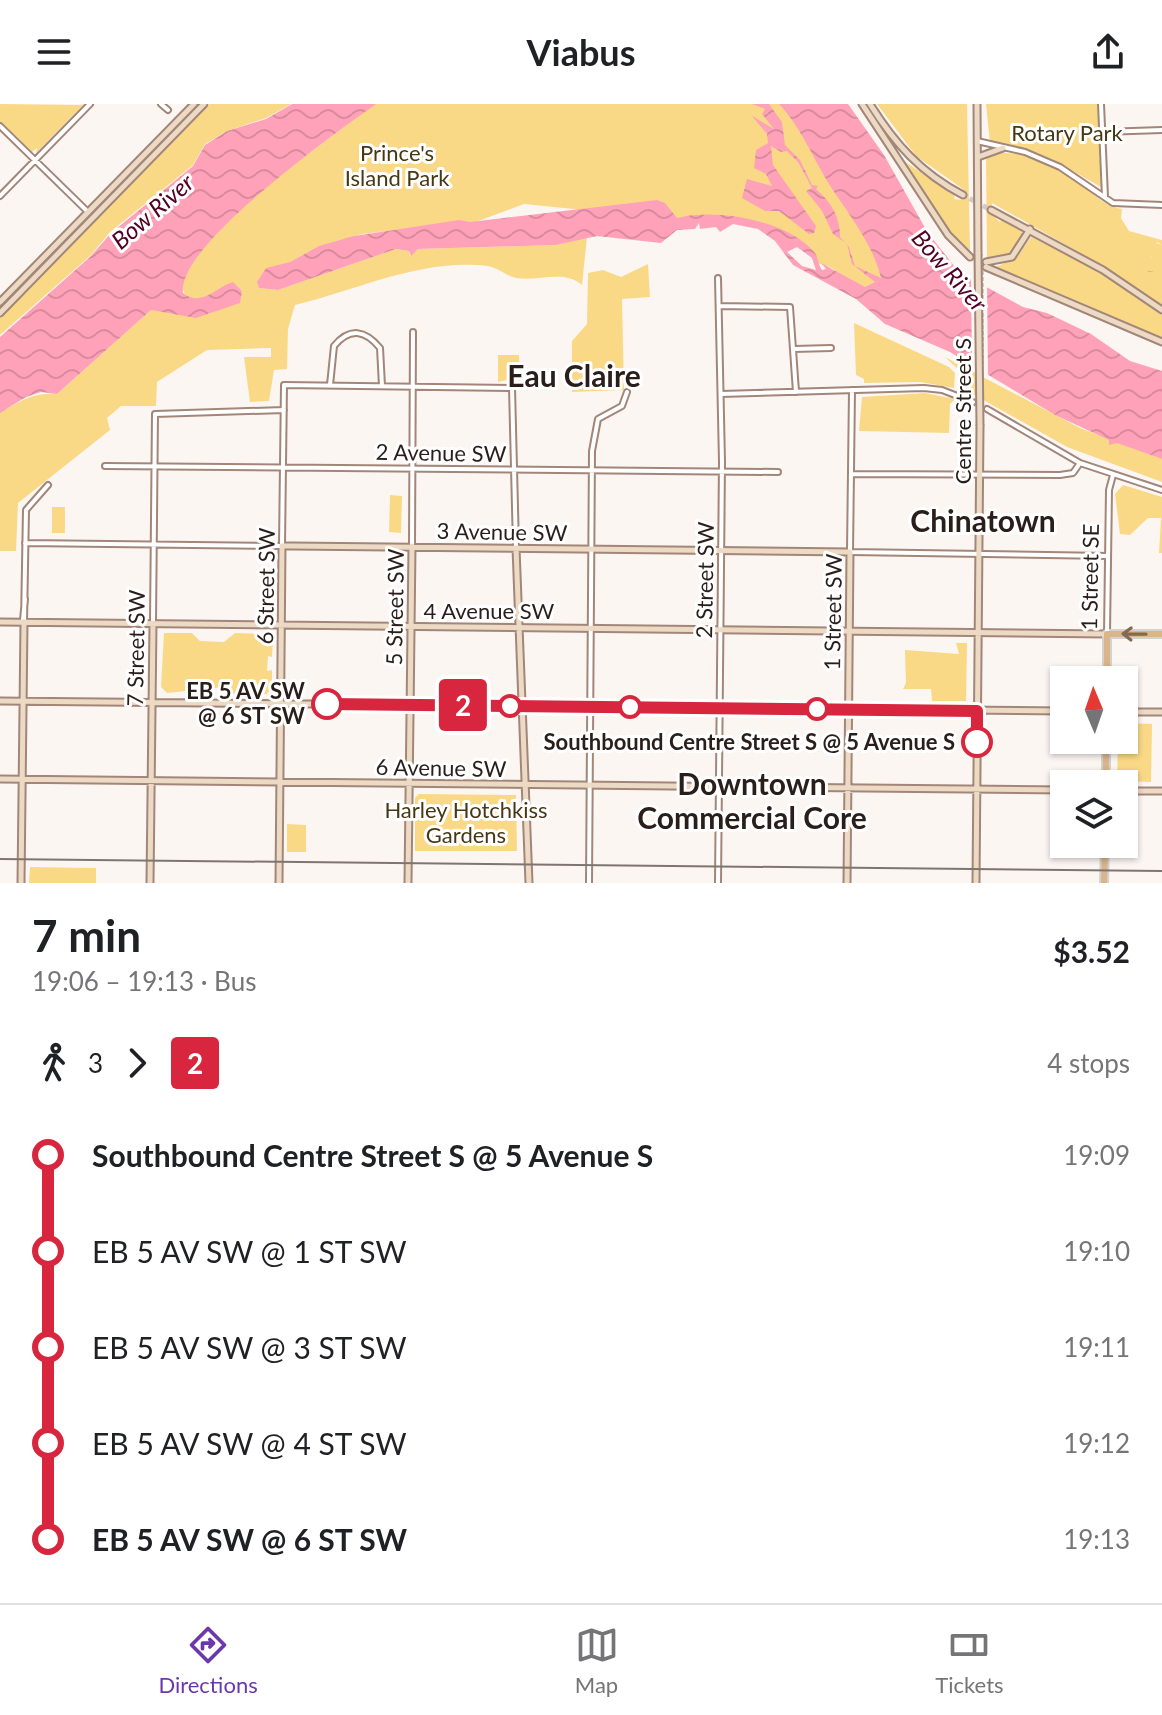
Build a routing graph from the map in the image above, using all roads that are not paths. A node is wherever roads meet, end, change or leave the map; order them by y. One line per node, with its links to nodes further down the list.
1 (90, 104): 16 (street)
2 (161, 104): 9 (street)
3 (194, 104): 22 (main road)
4 (204, 104): 27 (main road)
5 (862, 104): 24 (main road)
6 (870, 104): 17 (main road)
7 (977, 104): 13 (main road, Centre Street S)
8 (1101, 104): 12 (street)
9 (168, 110)
10 (0, 126): 16 (street)
11 (1162, 130): 12 (street)
12 (1102, 132): 19 (street)
13 (977, 141): 14 (street); 15 (main road, Centre Street S)
14 (1003, 148): 15 (main road); 19 (street)
15 (977, 158): 53 (main road, Centre Street S, bridge)
16 (35, 160): 18 (street); 22 (street)
17 (963, 195)
18 (0, 196)
19 (1105, 197): 20 (street)
20 (1162, 205)
21 (991, 210): 23 (main road)
22 (88, 212): 27 (main road)
23 (1030, 229): 28 (main road); 30 (main road)
24 (970, 257)
25 (718, 278): 26 (street, 2 Street SW)
26 (719, 306): 32 (street); 39 (street, 2 Street SW)
27 (1, 307)
28 (1162, 310)
29 (413, 332): 35 (street, 5 Street SW)
30 (1162, 342)
31 (831, 348): 32 (street)
32 (794, 349): 38 (street)
33 (330, 385): 34 (street); 34 (street); 42 (street, 6 Street SW)
34 (382, 386): 35 (street)
35 (413, 387): 47 (street, 5 Street SW); 48 (street)
36 (852, 390): 38 (street); 40 (street); 52 (street, 1 Street SW)
37 (627, 392): 49 (street)
38 (796, 392): 39 (street)
39 (721, 394): 50 (street, 2 Street SW)
40 (973, 402)
41 (987, 409): 43 (street)
42 (284, 410): 45 (street, 7 Street SW); 46 (street, 6 Street SW)
43 (1080, 463): 53 (street); 54 (street)
44 (105, 466): 45 (street, 2 Avenue SW)
45 (153, 466): 46 (street, 2 Avenue SW); 58 (street, 7 Street SW)
46 (283, 467): 47 (street, 2 Avenue SW); 59 (street, 6 Street SW)
47 (412, 469): 48 (street, 2 Avenue SW); 60 (street, 5 Street SW)
48 (514, 470): 49 (street, 2 Avenue SW); 61 (street)
49 (593, 471): 50 (street, 2 Avenue SW); 62 (street)
50 (722, 471): 51 (street, 2 Avenue SW); 63 (street, 2 Street SW)
51 (778, 472)
52 (851, 474): 53 (street); 64 (street, 1 Street SW)
53 (980, 474): 65 (main road, Centre Street S)
54 (1113, 475): 56 (street); 66 (street, 1 Street SE)
55 (48, 485): 57 (street)
56 (1162, 490)
57 (25, 543): 58 (street, 3 Avenue SW); 68 (street)
58 (153, 545): 59 (street, 3 Avenue SW); 69 (street, 7 Street SW)
59 (282, 546): 60 (main road, 3 Avenue SW); 70 (main road, 6 Street SW)
60 (412, 546): 61 (main road, 3 Avenue SW); 71 (main road, 5 Street SW)
61 (516, 548): 62 (main road, 3 Avenue SW); 72 (main road)
62 (593, 549): 63 (main road, 3 Avenue SW); 73 (street)
63 (722, 551): 64 (main road, 3 Avenue SW); 74 (street, 2 Street SW)
64 (850, 552): 65 (street, 3 Avenue SW); 75 (main road, 1 Street SW)
65 (979, 554): 66 (street, 3 Avenue SW); 76 (main road, Centre Street S)
66 (1108, 556): 77 (street, 1 Street SE)
67 (0, 622): 68 (main road, 4 Avenue SW)
68 (24, 622): 69 (main road, 4 Avenue SW); 81 (main road)
69 (153, 623): 70 (main road, 4 Avenue SW); 82 (main road, 7 Street SW)
70 (281, 625): 71 (main road, 4 Avenue SW); 83 (main road, 6 Street SW)
71 (411, 626): 72 (main road, 4 Avenue SW); 84 (main road, 5 Street SW)
72 (519, 626): 73 (main road, 4 Avenue SW); 85 (main road)
73 (593, 628): 74 (main road, 4 Avenue SW); 86 (street)
74 (720, 630): 75 (main road, 4 Avenue SW); 87 (street, 2 Street SW)
75 (849, 631): 76 (main road, 4 Avenue SW); 88 (main road, 1 Street SW)
76 (977, 632): 77 (main road, 4 Avenue SW); 89 (main road, Centre Street S)
77 (1107, 634): 78 (main road, one-way to 77); 79 (main road, 1 Street SE)
78 (1162, 634)
79 (1107, 666)
80 (0, 701): 81 (main road)
81 (23, 701): 82 (main road); 94 (main road)
82 (151, 701): 83 (main road); 95 (main road, 7 Street SW)
83 (281, 703): 84 (main road); 96 (main road, 6 Street SW)
84 (410, 705): 85 (main road); 97 (main road, 5 Street SW)
85 (522, 706): 86 (main road); 98 (main road)
86 (593, 706): 87 (main road); 99 (street)
87 (720, 708): 88 (main road); 100 (street, 2 Street SW)
88 (848, 710): 89 (main road); 101 (main road, 1 Street SW)
89 (977, 711): 90 (main road); 102 (main road, Centre Street S)
90 (1050, 711)
91 (1138, 712): 92 (main road)
92 (1162, 712)
93 (0, 779): 94 (main road, 6 Avenue SW)
94 (22, 779): 95 (main road, 6 Avenue SW); 107 (main road)
95 (151, 780): 96 (main road, 6 Avenue SW); 108 (main road, 7 Street SW)
96 (280, 782): 97 (main road, 6 Avenue SW); 109 (main road, 6 Street SW)
97 (409, 784): 98 (main road, 6 Avenue SW); 110 (main road, 5 Street SW)
98 (525, 785): 99 (main road, 6 Avenue SW); 111 (main road)
99 (591, 785): 100 (main road, 6 Avenue SW); 112 (street)
100 (719, 786): 101 (main road, 6 Avenue SW); 113 (street, 2 Street SW)
101 (848, 788): 102 (main road, 6 Avenue SW); 114 (main road, 1 Street SW)
102 (978, 789): 103 (main road, 6 Avenue SW); 115 (main road, Centre Street S)
103 (1050, 790)
104 (1138, 791): 105 (main road)
105 (1162, 791)
106 (1105, 858): 116 (main road)
107 (21, 883)
108 (150, 883)
109 (279, 883)
110 (408, 883)
111 (529, 883)
112 (589, 883)
113 (718, 883)
114 (847, 883)
115 (976, 883)
116 (1104, 883)

